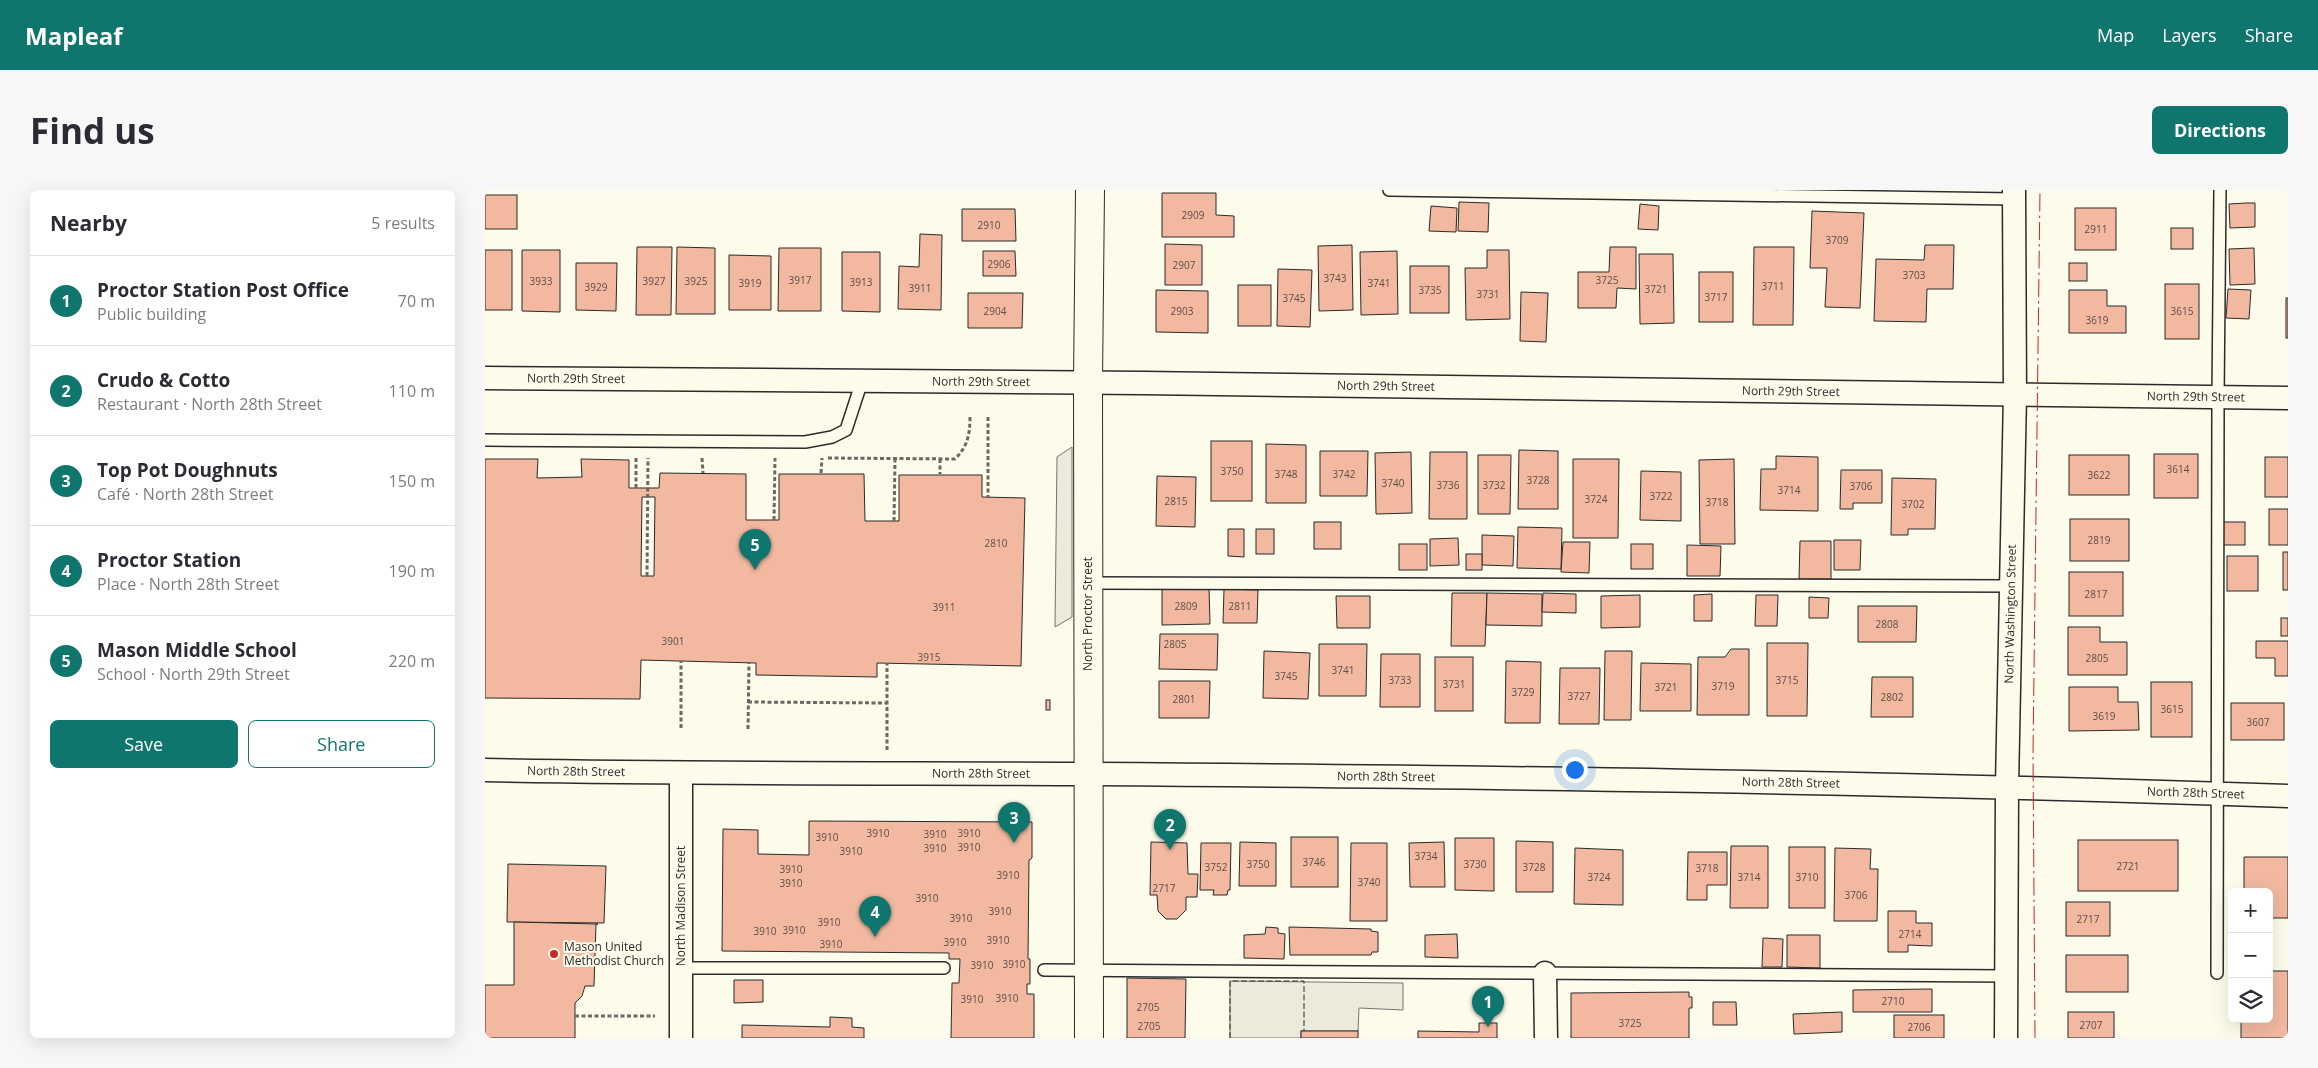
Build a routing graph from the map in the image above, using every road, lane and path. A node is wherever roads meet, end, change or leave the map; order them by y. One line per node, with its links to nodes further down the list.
1 (1090, 190): 7 (street, North Proctor Street)
2 (1389, 190): 4 (lane)
3 (2221, 190): 9 (lane)
4 (2014, 194): 8 (street, North Washington Street)
5 (485, 378): 6 (street, North 29th Street)
6 (862, 380): 7 (street, North 29th Street); 12 (lane)
7 (1088, 382): 8 (street, North 29th Street); 28 (street, North Proctor Street)
8 (2015, 394): 9 (street, North 29th Street); 29 (street, North Washington Street)
9 (2218, 396): 10 (street, North 29th Street); 42 (lane)
10 (2288, 398)
11 (988, 417): 24 (path)
12 (485, 440)
13 (636, 457): 23 (path)
14 (648, 457): 27 (path)
15 (702, 457): 20 (path)
16 (775, 458): 25 (path)
17 (822, 458): 21 (path)
18 (895, 459): 26 (path)
19 (940, 459): 22 (path)
20 (703, 473)
21 (821, 473)
22 (940, 474)
23 (636, 488)
24 (988, 497)
25 (774, 520)
26 (894, 521)
27 (647, 576)
28 (1088, 583): 29 (lane); 40 (street, North Proctor Street)
29 (2011, 586): 41 (street, North Washington Street)
30 (681, 661): 36 (path)
31 (749, 663): 33 (path)
32 (887, 663): 34 (path)
33 (748, 702): 34 (path); 37 (path)
34 (887, 703): 35 (path)
35 (887, 727)
36 (681, 728)
37 (748, 729)
38 (485, 770): 39 (street, North 28th Street)
39 (681, 774): 40 (street, North 28th Street); 44 (street, North Madison Street)
40 (1089, 774): 41 (street, North 28th Street); 47 (street, North Proctor Street)
41 (2007, 786): 42 (street, North 28th Street); 50 (street, North Washington Street)
42 (2218, 794): 43 (street, North 28th Street); 48 (lane)
43 (2288, 796)
44 (681, 968): 45 (lane); 53 (street, North Madison Street)
45 (944, 968)
46 (1044, 970): 47 (lane)
47 (1089, 971): 49 (lane); 54 (street, North Proctor Street)
48 (2217, 973)
49 (1545, 974): 50 (lane); 55 (street)
50 (2006, 976): 56 (street, North Washington Street)
51 (575, 1016): 52 (path)
52 (655, 1016)
53 (681, 1038)
54 (1089, 1038)
55 (1546, 1038)
56 (2005, 1038)

